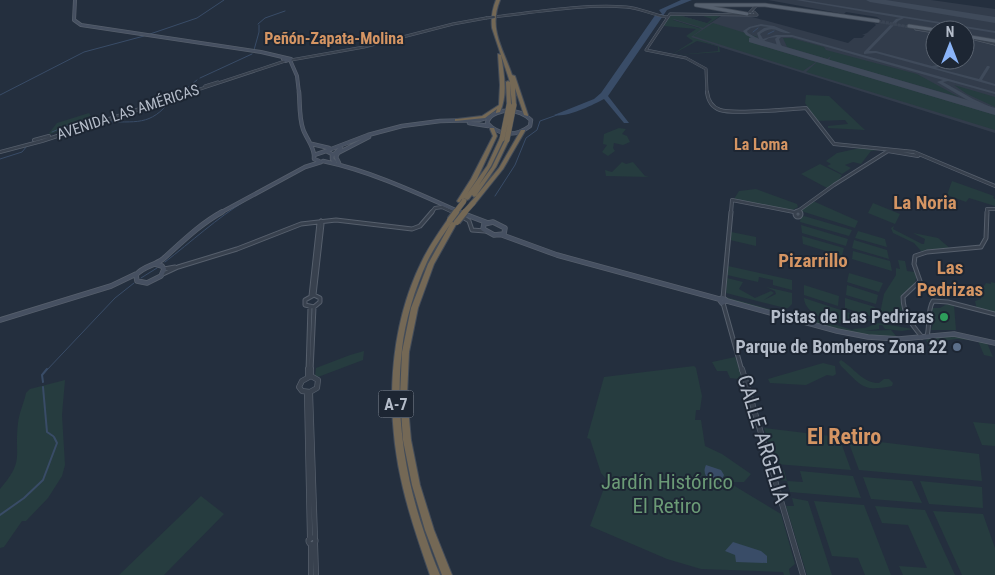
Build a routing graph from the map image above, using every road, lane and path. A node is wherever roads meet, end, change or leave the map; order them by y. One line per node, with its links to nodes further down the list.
1 (75, 0): 14 (main road)
2 (496, 0): 12 (highway)
3 (741, 2): 4 (main road); 5 (main road); 7 (main road)
4 (697, 5): 5 (main road); 7 (main road)
5 (749, 13): 6 (street); 7 (street)
6 (665, 17): 13 (street, bridge); 26 (street)
7 (878, 22)
8 (909, 27): 9 (main road)
9 (925, 29)
10 (975, 38): 11 (main road)
11 (995, 42)
12 (501, 55): 15 (highway); 17 (highway); 36 (highway, bridge)
13 (301, 59): 14 (street); 14 (street)
14 (288, 60): 24 (main road); 27 (street, AVENIDA LAS AMÉRICAS)
15 (501, 101): 16 (highway); 19 (highway)
16 (498, 112): 17 (main road); 18 (main road)
17 (526, 114): 21 (main road)
18 (489, 117): 19 (main road); 20 (main road)
19 (457, 120): 23 (main road)
20 (490, 127): 21 (main road); 22 (main road); 36 (highway)
21 (522, 132): 36 (highway)
22 (369, 137): 30 (main road); 34 (main road)
23 (351, 141): 24 (main road); 28 (main road)
24 (308, 142): 25 (main road)
25 (313, 147): 28 (main road); 29 (main road)
26 (888, 150): 35 (street); 57 (street)
27 (0, 151)
28 (325, 151): 29 (main road); 30 (main road)
29 (314, 156): 31 (main road); 33 (main road)
30 (332, 156): 31 (main road); 32 (main road)
31 (322, 161): 32 (main road); 33 (main road)
32 (337, 164): 34 (main road)
33 (305, 166): 48 (main road)
34 (346, 167): 38 (main road)
35 (995, 186)
36 (467, 202): 39 (highway, bridge); 39 (highway, bridge)
37 (995, 209): 61 (street)
38 (474, 219): 41 (main road); 42 (main road)
39 (452, 221): 45 (highway); 45 (highway)
40 (321, 222): 43 (street); 51 (street); 56 (street)
41 (488, 222): 42 (main road); 44 (main road)
42 (483, 226): 43 (main road)
43 (486, 231): 46 (main road)
44 (506, 231): 46 (main road); 47 (main road)
45 (442, 235): 68 (highway, A-7); 69 (highway, A-7)
46 (502, 235): 47 (main road)
47 (516, 239): 57 (main road)
48 (166, 255): 49 (main road); 50 (main road)
49 (155, 264): 50 (main road); 52 (main road)
50 (163, 267): 51 (street); 53 (main road)
51 (178, 267): 53 (street)
52 (136, 274): 54 (main road); 55 (main road)
53 (163, 274): 54 (main road)
54 (137, 281): 55 (main road)
55 (118, 284): 60 (main road)
56 (312, 295): 58 (street); 58 (street)
57 (723, 299): 61 (main road); 70 (street, CALLE ARGELIA)
58 (312, 307): 63 (street)
59 (995, 314): 61 (street)
60 (0, 320)
61 (924, 336): 62 (main road)
62 (995, 343)
63 (310, 377): 64 (street); 64 (street)
64 (308, 393): 65 (street)
65 (313, 541): 66 (street); 67 (street)
66 (311, 575)
67 (316, 575)
68 (435, 575)
69 (447, 575)
70 (803, 575)

